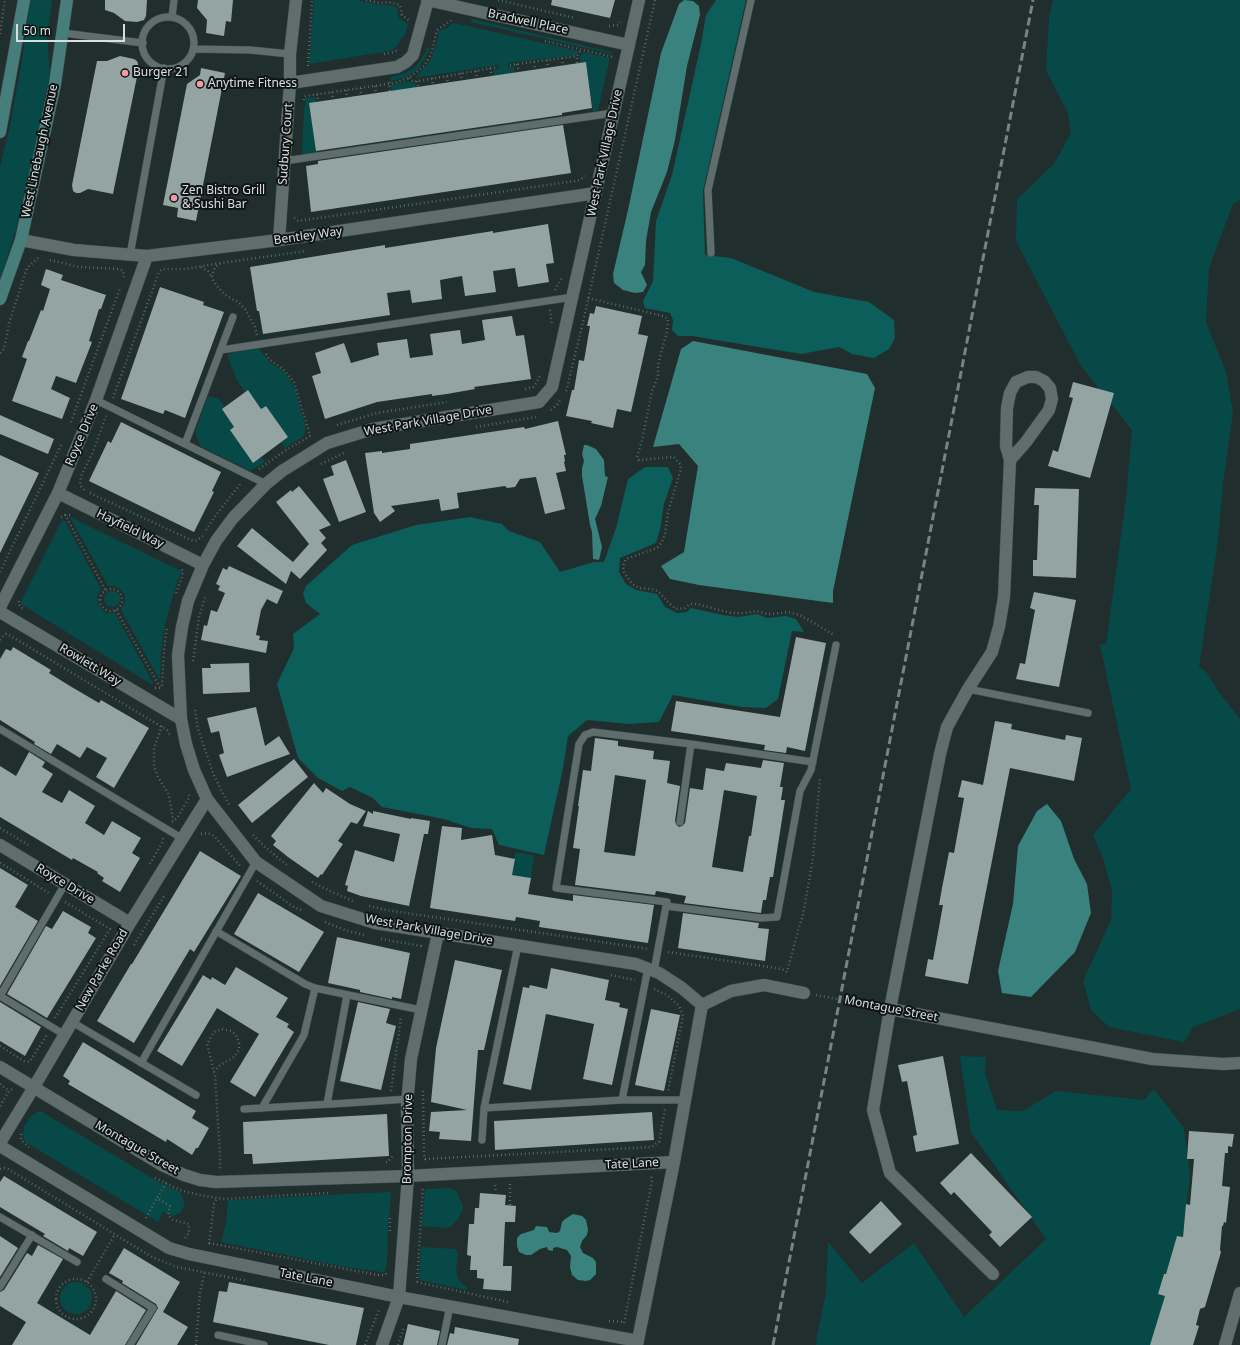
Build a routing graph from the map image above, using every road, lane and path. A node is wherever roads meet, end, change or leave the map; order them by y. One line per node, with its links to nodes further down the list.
1 (5, 0): 20 (path)
2 (24, 0): 60 (main road)
3 (67, 0): 19 (main road, West Linebaugh Avenue)
4 (174, 0): 14 (lane)
5 (296, 0): 27 (street, Sudbury Court)
6 (312, 0): 36 (path)
7 (366, 0): 18 (path)
8 (428, 0): 23 (street, Bradwell Place); 55 (street)
9 (498, 0): 15 (path)
10 (639, 0): 23 (street, West Park Village Drive)
11 (655, 0): 76 (path)
12 (751, 0): 68 (lane)
13 (621, 15): 17 (path)
14 (172, 17): 22 (lane); 25 (lane)
15 (578, 19)
16 (459, 21): 49 (path)
17 (605, 25)
18 (410, 26)
19 (63, 33): 22 (lane); 65 (main road, West Linebaugh Avenue)
20 (0, 34)
21 (541, 40): 26 (path)
22 (143, 43): 41 (lane)
23 (629, 45): 59 (street, West Park Village Drive)
24 (402, 46): 28 (path)
25 (194, 49): 27 (lane); 41 (lane)
26 (581, 50): 29 (path); 30 (path)
27 (290, 54): 55 (street, Sudbury Court)
28 (382, 55)
29 (578, 56): 31 (path); 34 (path)
30 (613, 57)
31 (562, 58): 32 (path); 38 (path)
32 (547, 60): 33 (path); 40 (path)
33 (534, 62): 35 (path); 43 (path)
34 (577, 63)
35 (517, 64): 37 (path); 45 (path)
36 (314, 65)
37 (510, 65)
38 (563, 65)
39 (498, 67): 42 (path)
40 (548, 67)
41 (164, 68): 69 (lane)
42 (490, 68): 44 (path); 48 (path)
43 (535, 69)
44 (476, 71): 46 (path); 51 (path)
45 (518, 72)
46 (461, 73): 47 (path); 53 (path)
47 (447, 76): 50 (path); 54 (path)
48 (492, 76)
49 (409, 78): 52 (path); 58 (path)
50 (432, 78): 52 (path); 56 (path)
51 (477, 78)
52 (418, 81): 57 (path)
53 (462, 81)
54 (448, 82)
55 (290, 83): 61 (street, Sudbury Court)
56 (433, 85)
57 (418, 87)
58 (303, 103)
59 (613, 113): 61 (lane); 63 (street, West Park Village Drive)
60 (0, 132)
61 (284, 161): 66 (street, Sudbury Court)
62 (586, 173): 64 (path)
63 (596, 193): 66 (street, Bentley Way); 75 (street, West Park Village Drive)
64 (293, 214)
65 (21, 240): 69 (street, Bentley Way); 77 (main road, West Linebaugh Avenue)
66 (279, 240): 70 (street, Bentley Way)
67 (312, 250): 71 (path)
68 (711, 253)
69 (130, 255): 70 (street, Bentley Way)
70 (147, 256): 86 (street, Royce Drive)
71 (221, 263): 72 (path); 74 (path)
72 (198, 267): 74 (path); 88 (path)
73 (563, 272): 78 (path)
74 (213, 280): 81 (path)
75 (573, 297): 78 (lane); 102 (street, West Park Village Drive)
76 (588, 298): 89 (path); 119 (path)
77 (0, 299)
78 (550, 300): 80 (path); 81 (lane)
79 (233, 317): 82 (lane)
80 (550, 332)
81 (260, 344): 82 (lane); 95 (path)
82 (221, 350): 97 (lane)
83 (0, 353): 91 (path)
84 (540, 375): 85 (path)
85 (523, 390)
86 (96, 400): 88 (lane); 103 (street, Royce Drive)
87 (452, 402): 92 (path)
88 (109, 406): 97 (lane); 101 (path)
89 (546, 413)
90 (542, 415): 93 (path)
91 (70, 426)
92 (331, 427)
93 (469, 428)
94 (316, 433): 95 (path)
95 (310, 436): 101 (path)
96 (64, 440): 109 (path)
97 (185, 444): 101 (lane)
98 (348, 451): 100 (path)
99 (1010, 460): 99 (street); 125 (street)
100 (315, 467)
101 (249, 475): 102 (lane)
102 (266, 484): 107 (street, West Park Village Drive)
103 (58, 493): 107 (street, Hayfield Way); 114 (street, Royce Drive)
104 (65, 515): 105 (path); 106 (path); 110 (path)
105 (78, 518)
106 (59, 519)
107 (203, 565): 129 (street, West Park Village Drive)
108 (177, 567): 112 (path)
109 (0, 572)
110 (106, 591): 116 (path); 116 (path)
111 (207, 591): 122 (path)
112 (175, 596)
113 (19, 600): 115 (path)
114 (0, 607)
115 (24, 609)
116 (116, 610): 124 (path)
117 (0, 612): 127 (street, Rowlett Way)
118 (168, 622): 124 (path)
119 (838, 636)
120 (0, 640): 130 (path)
121 (836, 645): 134 (lane)
122 (193, 666)
123 (148, 684): 124 (path)
124 (160, 688)
125 (968, 689): 128 (lane); 178 (street)
126 (194, 705): 138 (path)
127 (164, 709): 129 (street, Rowlett Way); 130 (path)
128 (1088, 713)
129 (181, 719): 137 (street, West Park Village Drive)
130 (162, 727): 132 (path); 139 (path)
131 (0, 728): 141 (lane)
132 (170, 738)
133 (691, 744): 134 (lane); 140 (lane); 157 (lane)
134 (813, 762): 157 (lane)
135 (820, 774): 167 (path)
136 (188, 789): 139 (path)
137 (207, 799): 143 (street, New Parke Road); 146 (street, West Park Village Drive)
138 (234, 811)
139 (173, 822): 141 (path)
140 (680, 822)
141 (166, 829): 143 (lane); 149 (path)
142 (250, 832): 148 (path)
143 (182, 838): 160 (street, New Parke Road)
144 (197, 838): 150 (path)
145 (0, 845): 152 (street, Royce Drive)
146 (256, 862): 150 (lane); 162 (street, West Park Village Drive)
147 (0, 863): 154 (path)
148 (292, 869)
149 (146, 870)
150 (250, 874): 158 (path); 161 (lane)
151 (308, 880): 155 (path)
152 (65, 884): 154 (lane); 160 (street, Royce Drive)
153 (167, 891): 166 (path)
154 (57, 897): 175 (lane); 181 (path)
155 (356, 902)
156 (367, 906): 167 (path)
157 (666, 906): 167 (lane)
158 (305, 912)
159 (321, 920): 163 (path)
160 (130, 923): 180 (street, New Parke Road)
161 (216, 931): 172 (lane); 184 (lane)
162 (438, 933): 165 (street, West Park Village Drive); 179 (street, Brompton Drive)
163 (367, 935)
164 (374, 937): 168 (path)
165 (518, 945): 169 (street, West Park Village Drive); 202 (lane)
166 (130, 951)
167 (658, 951): 169 (lane)
168 (419, 954)
169 (651, 970): 171 (lane); 176 (street, West Park Village Drive)
170 (610, 975): 171 (path)
171 (644, 983): 196 (lane); 197 (path)
172 (315, 988): 174 (lane); 201 (lane)
173 (804, 993): 176 (street); 178 (path, Montague Street)
174 (347, 995): 177 (lane); 199 (lane)
175 (0, 996): 181 (lane)
176 (702, 1005): 198 (street)
177 (404, 1006): 179 (lane); 195 (path)
178 (890, 1009): 185 (street, Montague Street); 243 (street)
179 (421, 1010): 194 (street, Brompton Drive)
180 (72, 1022): 182 (street, New Parke Road); 184 (lane)
181 (51, 1027): 182 (lane); 183 (path)
182 (65, 1035): 191 (street, New Parke Road)
183 (0, 1046)
184 (141, 1063): 193 (lane)
185 (1240, 1063)
186 (0, 1066): 188 (street, Montague Street)
187 (214, 1072): 187 (path); 215 (path)
188 (22, 1080): 191 (street, Montague Street); 192 (path)
189 (0, 1084): 192 (path)
190 (422, 1084): 210 (path)
191 (34, 1087): 206 (street, New Parke Road); 219 (street, Montague Street)
192 (9, 1091): 200 (path)
193 (196, 1095)
194 (408, 1098): 195 (lane); 218 (street, Brompton Drive)
195 (391, 1100): 199 (lane)
196 (622, 1100): 197 (lane); 202 (lane)
197 (666, 1100): 198 (lane); 208 (path)
198 (685, 1100): 212 (street)
199 (327, 1104): 201 (lane)
200 (0, 1106)
201 (262, 1108): 203 (lane)
202 (484, 1108): 205 (lane)
203 (244, 1109)
204 (21, 1132): 209 (path)
205 (482, 1140)
206 (0, 1145): 251 (street, Tate Lane)
207 (394, 1147): 213 (path)
208 (652, 1147): 211 (path); 214 (path)
209 (36, 1151)
210 (424, 1154)
211 (425, 1159)
212 (674, 1162): 214 (street, Tate Lane); 259 (street, Tate Lane)
213 (380, 1163)
214 (650, 1163): 218 (street, Tate Lane); 256 (path)
215 (220, 1168): 216 (path); 219 (path)
216 (227, 1169)
217 (150, 1174): 220 (path)
218 (408, 1176): 219 (street, Montague Street); 251 (street, Brompton Drive)
219 (220, 1182): 224 (path)
220 (166, 1183): 223 (path); 224 (path)
221 (423, 1187): 247 (path)
222 (333, 1193): 224 (path)
223 (157, 1198): 228 (path); 234 (path)
224 (217, 1198): 237 (path)
225 (391, 1213): 230 (path)
226 (142, 1215): 228 (path)
227 (0, 1217): 232 (lane)
228 (146, 1218): 229 (path)
229 (152, 1221)
230 (390, 1232)
231 (115, 1234): 246 (path)
232 (32, 1235): 239 (lane); 249 (lane)
233 (181, 1237): 234 (path)
234 (185, 1238): 235 (path)
235 (191, 1240)
236 (204, 1243): 237 (path)
237 (209, 1243): 238 (path); 242 (path)
238 (208, 1248)
239 (77, 1262)
240 (206, 1267): 261 (path)
241 (388, 1269): 242 (path)
242 (385, 1274): 245 (path)
243 (993, 1274)
244 (106, 1279): 260 (lane)
245 (386, 1281)
246 (87, 1282): 246 (path)
247 (417, 1282): 248 (path); 252 (path)
248 (411, 1285)
249 (0, 1287)
250 (1240, 1293): 266 (street)
251 (399, 1297): 254 (street, Tate Lane); 264 (street, Brompton Drive)
252 (509, 1302)
253 (380, 1306): 263 (path)
254 (450, 1306): 258 (street, Tate Lane); 265 (lane)
255 (606, 1321): 256 (path)
256 (625, 1322): 258 (path)
257 (218, 1335): 262 (lane)
258 (622, 1338): 259 (street, Tate Lane)
259 (638, 1343)
260 (130, 1345)
261 (196, 1345)
262 (264, 1345)
263 (365, 1345)
264 (382, 1345)
265 (442, 1345)
266 (1225, 1345)

